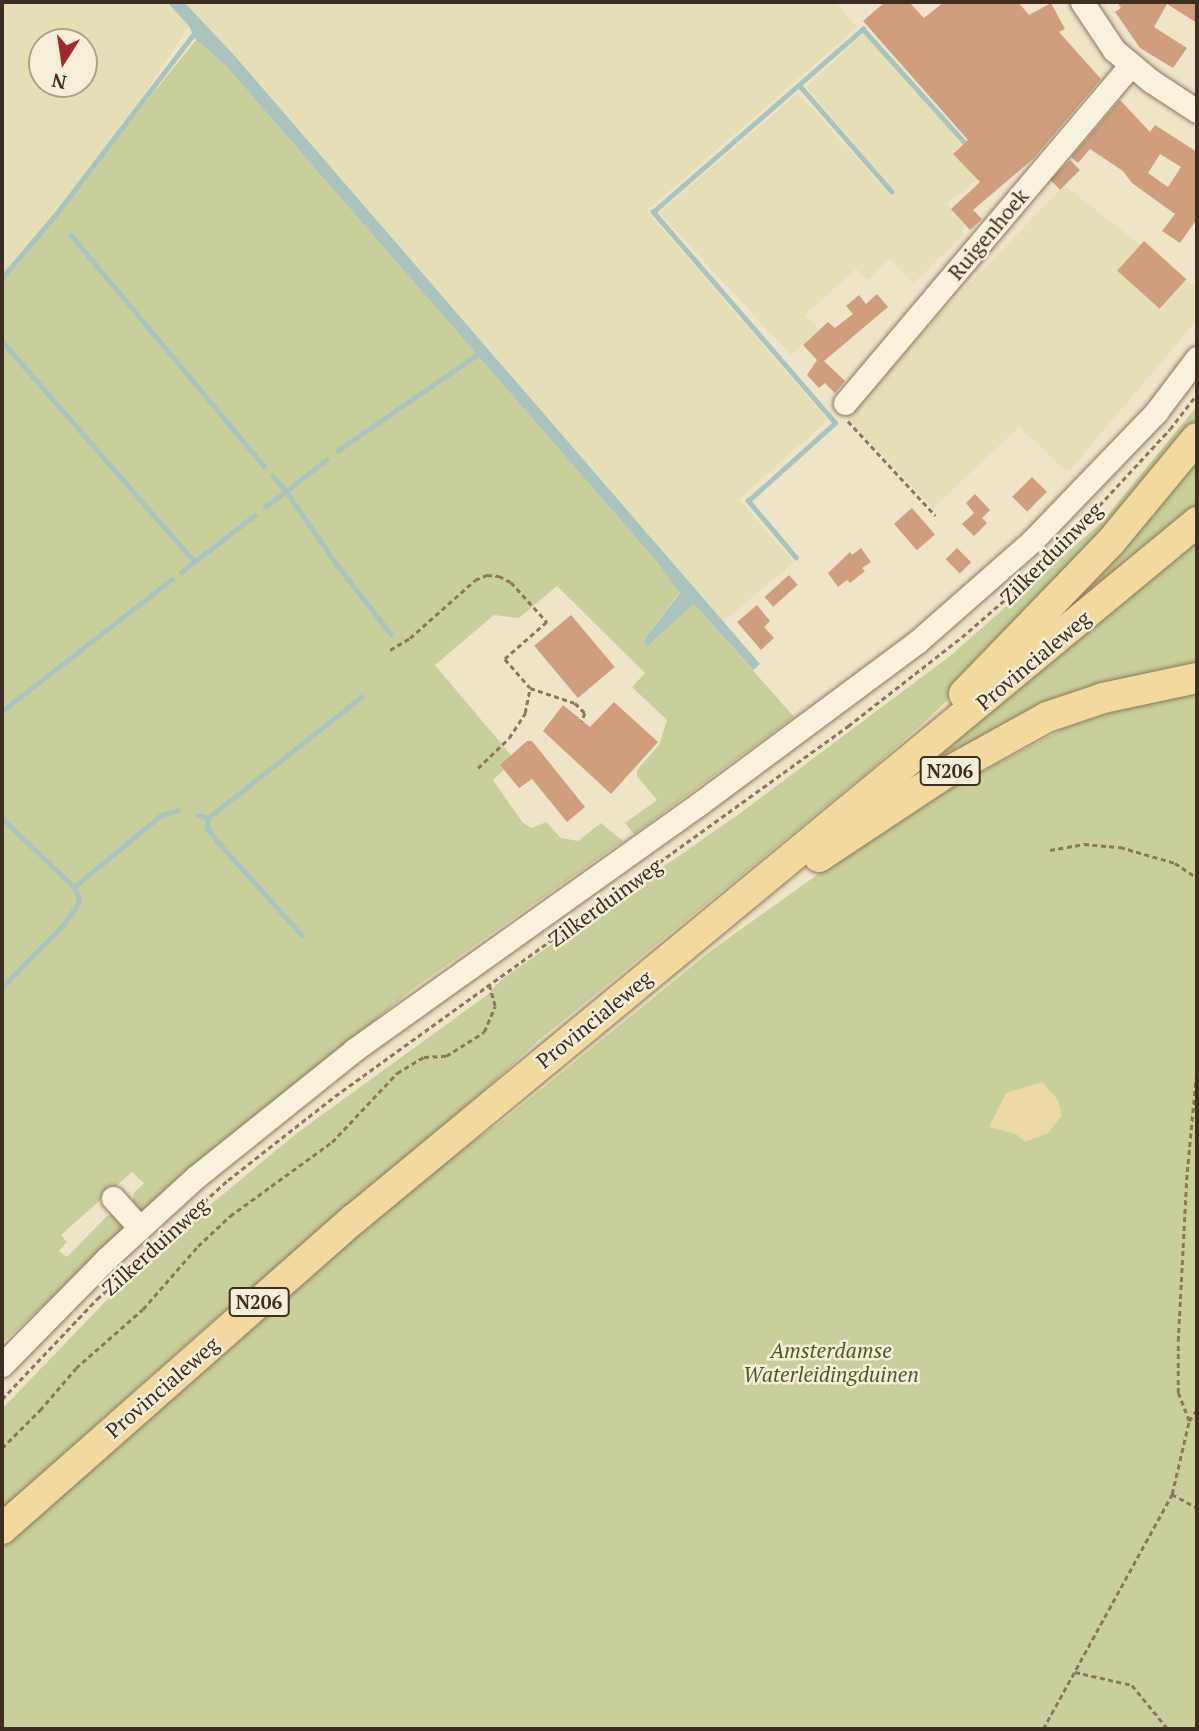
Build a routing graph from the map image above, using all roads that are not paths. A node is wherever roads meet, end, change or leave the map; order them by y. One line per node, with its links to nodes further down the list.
1 (1082, 2): 2 (street)
2 (1131, 65): 3 (street); 5 (street, Ruigenhoek)
3 (1197, 111)
4 (1197, 358): 12 (street, Zilkerduinweg)
5 (845, 411)
6 (1197, 438): 9 (main road, N206)
7 (1197, 522): 9 (main road, Provincialeweg / N206)
8 (1197, 678): 10 (main road, N206)
9 (864, 799): 10 (main road, Provincialeweg / N206)
10 (724, 912): 14 (main road, Provincialeweg / N206)
11 (113, 1198): 12 (street, Zilkerduinweg)
12 (140, 1228): 13 (street, Zilkerduinweg)
13 (2, 1365)
14 (2, 1529)

